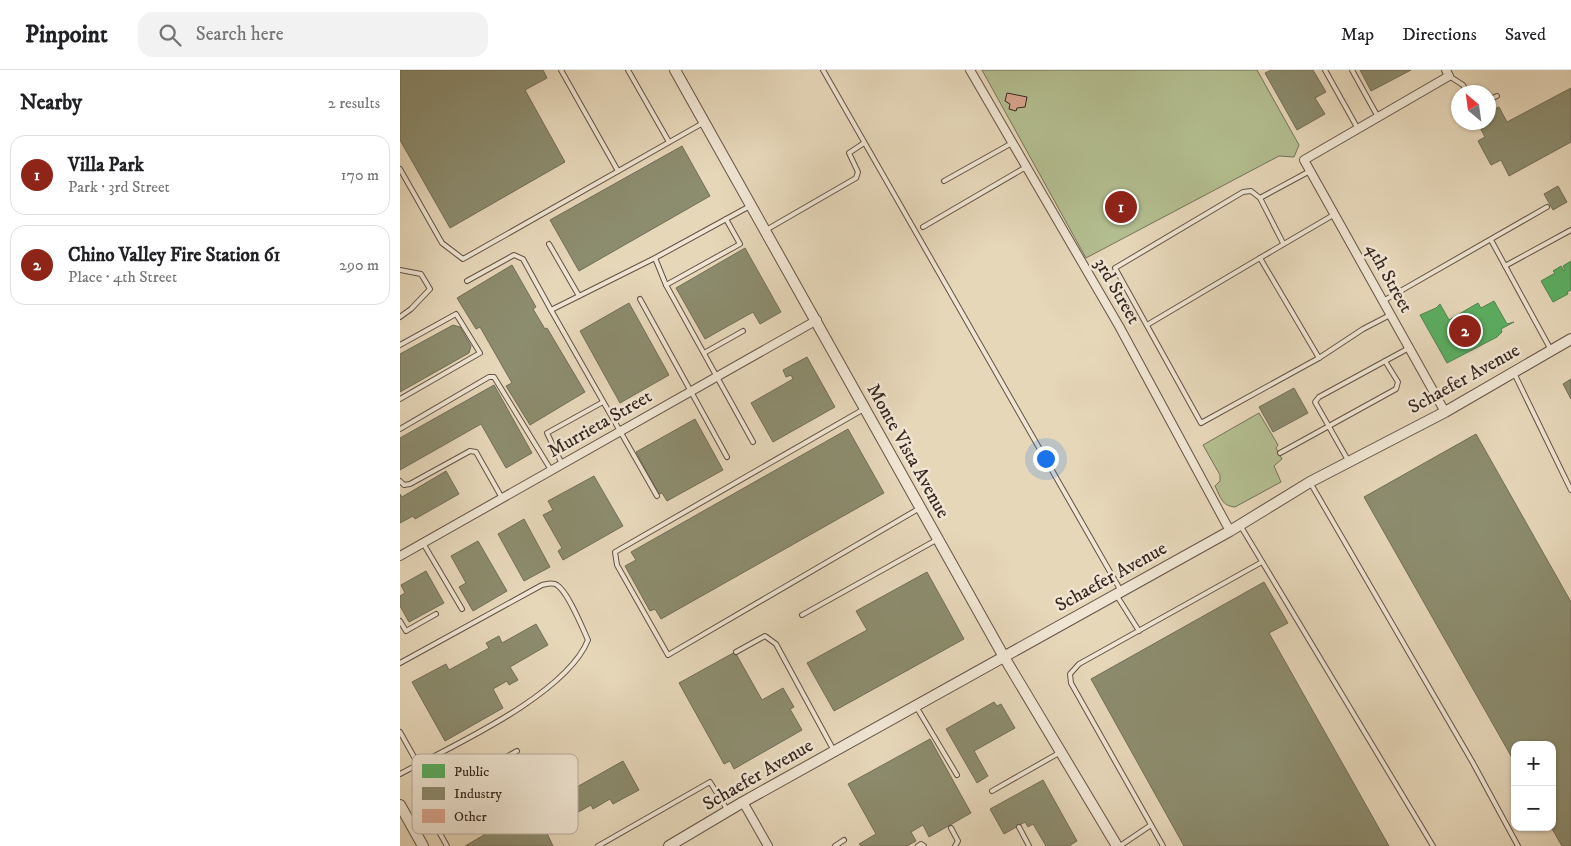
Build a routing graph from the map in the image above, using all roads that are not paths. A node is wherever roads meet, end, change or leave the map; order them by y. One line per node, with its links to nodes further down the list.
1 (561, 70): 18 (lane)
2 (628, 70): 13 (lane)
3 (675, 70): 11 (street, Monte Vista Avenue)
4 (823, 70): 14 (lane)
5 (970, 70): 15 (street, 3rd Street)
6 (1325, 70): 12 (lane)
7 (1352, 70): 10 (lane)
8 (1448, 73): 9 (lane); 10 (street)
9 (1463, 85)
10 (1378, 117): 12 (street)
11 (705, 122): 13 (lane); 22 (street, Monte Vista Avenue)
12 (1358, 129): 19 (street, 4th Street)
13 (669, 142): 18 (lane)
14 (864, 142): 27 (lane); 82 (lane)
15 (1012, 143): 16 (street, 3rd Street); 20 (lane)
16 (1026, 167): 26 (lane); 77 (street, 3rd Street)
17 (400, 169): 18 (lane)
18 (618, 171)
19 (1310, 171): 21 (lane); 24 (street, 4th Street)
20 (944, 181)
21 (1260, 198): 30 (lane); 45 (lane)
22 (752, 205): 25 (lane); 27 (street, Monte Vista Avenue)
23 (1547, 207): 29 (lane)
24 (1334, 214): 30 (lane); 40 (street, 4th Street)
25 (726, 219): 32 (lane); 37 (lane)
26 (923, 227)
27 (766, 230): 44 (street, Monte Vista Avenue)
28 (1571, 230): 34 (lane)
29 (1491, 240): 34 (lane); 40 (lane)
30 (1283, 243): 33 (lane)
31 (549, 244): 38 (lane)
32 (655, 258): 37 (lane); 38 (lane)
33 (1260, 258): 45 (lane); 52 (lane)
34 (1505, 266): 50 (lane)
35 (400, 270): 43 (lane)
36 (467, 281): 41 (lane)
37 (666, 285): 51 (lane)
38 (579, 296): 41 (lane)
39 (640, 299): 56 (lane)
40 (1383, 301): 42 (street, 4th Street)
41 (551, 310): 58 (lane)
42 (1390, 315): 49 (street, 4th Street); 52 (lane)
43 (400, 317)
44 (817, 320): 55 (street, Murrieta Street); 59 (street, Monte Vista Avenue)
45 (1147, 325): 52 (lane)
46 (743, 331): 51 (lane)
47 (1571, 339): 50 (street, Schaefer Avenue)
48 (400, 346): 57 (lane)
49 (1409, 348): 53 (lane); 60 (street, 4th Street)
50 (1551, 350): 54 (street, Schaefer Avenue)
51 (704, 353): 55 (lane)
52 (1319, 358)
53 (1385, 361): 61 (lane); 61 (lane)
54 (1513, 372): 60 (street, Schaefer Avenue); 72 (lane)
55 (717, 376): 56 (street, Murrieta Street); 64 (lane)
56 (690, 391): 63 (street, Murrieta Street); 66 (lane)
57 (400, 398)
58 (603, 402): 63 (lane); 68 (lane)
59 (864, 409): 75 (street, Monte Vista Avenue); 75 (lane)
60 (1445, 412): 67 (street, Schaefer Avenue)
61 (1328, 426): 65 (lane); 67 (lane)
62 (400, 429): 69 (lane)
63 (620, 431): 68 (street, Murrieta Street); 73 (lane)
64 (754, 442)
65 (1280, 453)
66 (727, 457)
67 (1349, 462): 71 (street, Schaefer Avenue)
68 (562, 464): 69 (street, Murrieta Street)
69 (551, 470): 74 (street, Murrieta Street)
70 (400, 481): 74 (lane)
71 (1310, 482): 76 (street, Schaefer Avenue); 126 (lane)
72 (1571, 490)
73 (657, 496)
74 (502, 498): 79 (street, Murrieta Street)
75 (920, 508): 78 (street, Monte Vista Avenue)
76 (1240, 525): 77 (street, Schaefer Avenue); 81 (lane)
77 (1230, 531): 82 (street, Schaefer Avenue)
78 (938, 539): 85 (lane); 89 (street, Monte Vista Avenue)
79 (423, 543): 80 (street, Murrieta Street); 83 (lane)
80 (400, 556)
81 (1262, 562): 87 (lane); 125 (lane)
82 (1119, 592): 87 (lane); 89 (street, Schaefer Avenue)
83 (462, 609)
84 (436, 614): 86 (lane)
85 (802, 615)
86 (400, 621)
87 (1139, 631): 106 (lane)
88 (736, 652): 94 (lane)
89 (1004, 657): 91 (street, Schaefer Avenue); 95 (street, Monte Vista Avenue)
90 (400, 664): 97 (lane)
91 (916, 706): 94 (street, Schaefer Avenue); 101 (lane)
92 (400, 732): 96 (lane)
93 (517, 751): 98 (lane)
94 (834, 751): 103 (street, Schaefer Avenue)
95 (1061, 752): 102 (lane); 123 (street, Monte Vista Avenue)
96 (412, 754)
97 (436, 754)
98 (512, 754)
99 (412, 767): 100 (lane)
100 (400, 774)
101 (957, 775)
102 (992, 791)
103 (743, 802): 105 (street, Schaefer Avenue); 117 (street)
104 (400, 805): 107 (street)
105 (728, 811): 115 (lane); 116 (street, Schaefer Avenue)
106 (1151, 825): 123 (lane); 124 (lane)
107 (412, 826)
108 (1019, 827): 122 (lane)
109 (951, 828): 121 (lane)
110 (416, 834): 113 (street)
111 (440, 834): 114 (lane)
112 (844, 840): 118 (lane)
113 (423, 846)
114 (447, 846)
115 (598, 846)
116 (668, 846)
117 (768, 846)
118 (834, 846)
119 (918, 846): 120 (lane)
120 (924, 846)
121 (955, 846)
122 (1029, 846)
123 (1118, 846)
124 (1163, 846)
125 (1432, 846)
126 (1518, 846)

